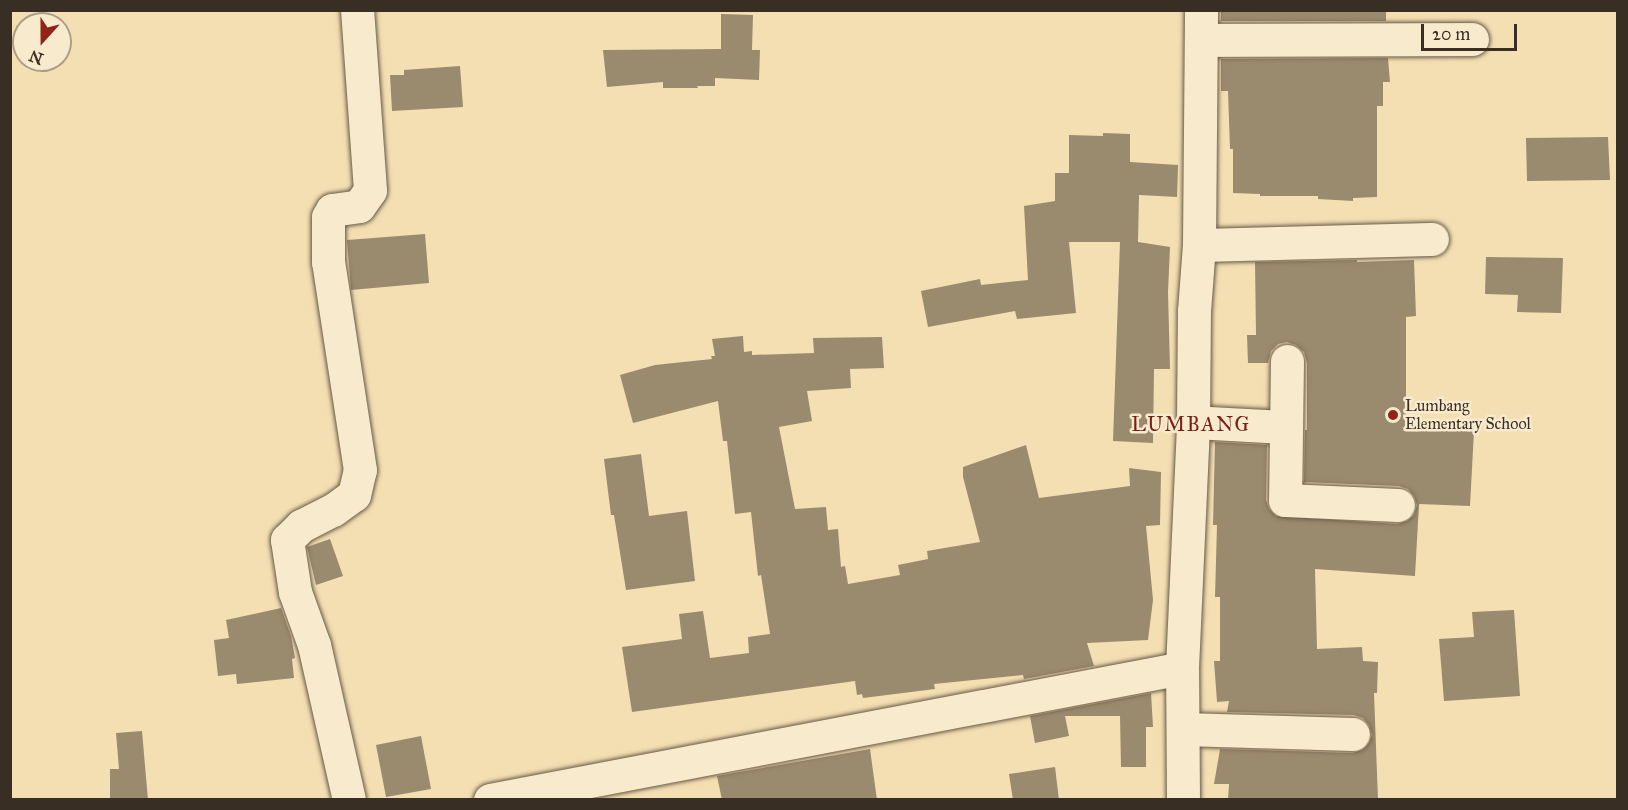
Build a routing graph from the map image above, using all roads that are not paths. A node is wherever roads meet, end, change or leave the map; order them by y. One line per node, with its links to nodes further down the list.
1 (357, 10): 13 (street)
2 (1201, 26): 3 (street); 5 (street)
3 (1472, 39)
4 (1432, 239): 5 (street)
5 (1199, 245): 7 (street)
6 (1287, 361): 8 (street)
7 (1193, 422): 8 (street); 10 (street)
8 (1286, 427): 9 (street)
9 (1398, 505)
10 (1182, 668): 11 (street); 14 (street)
11 (1183, 729): 12 (street); 15 (street)
12 (1353, 735)
13 (349, 800)
14 (490, 800)
15 (1183, 800)

